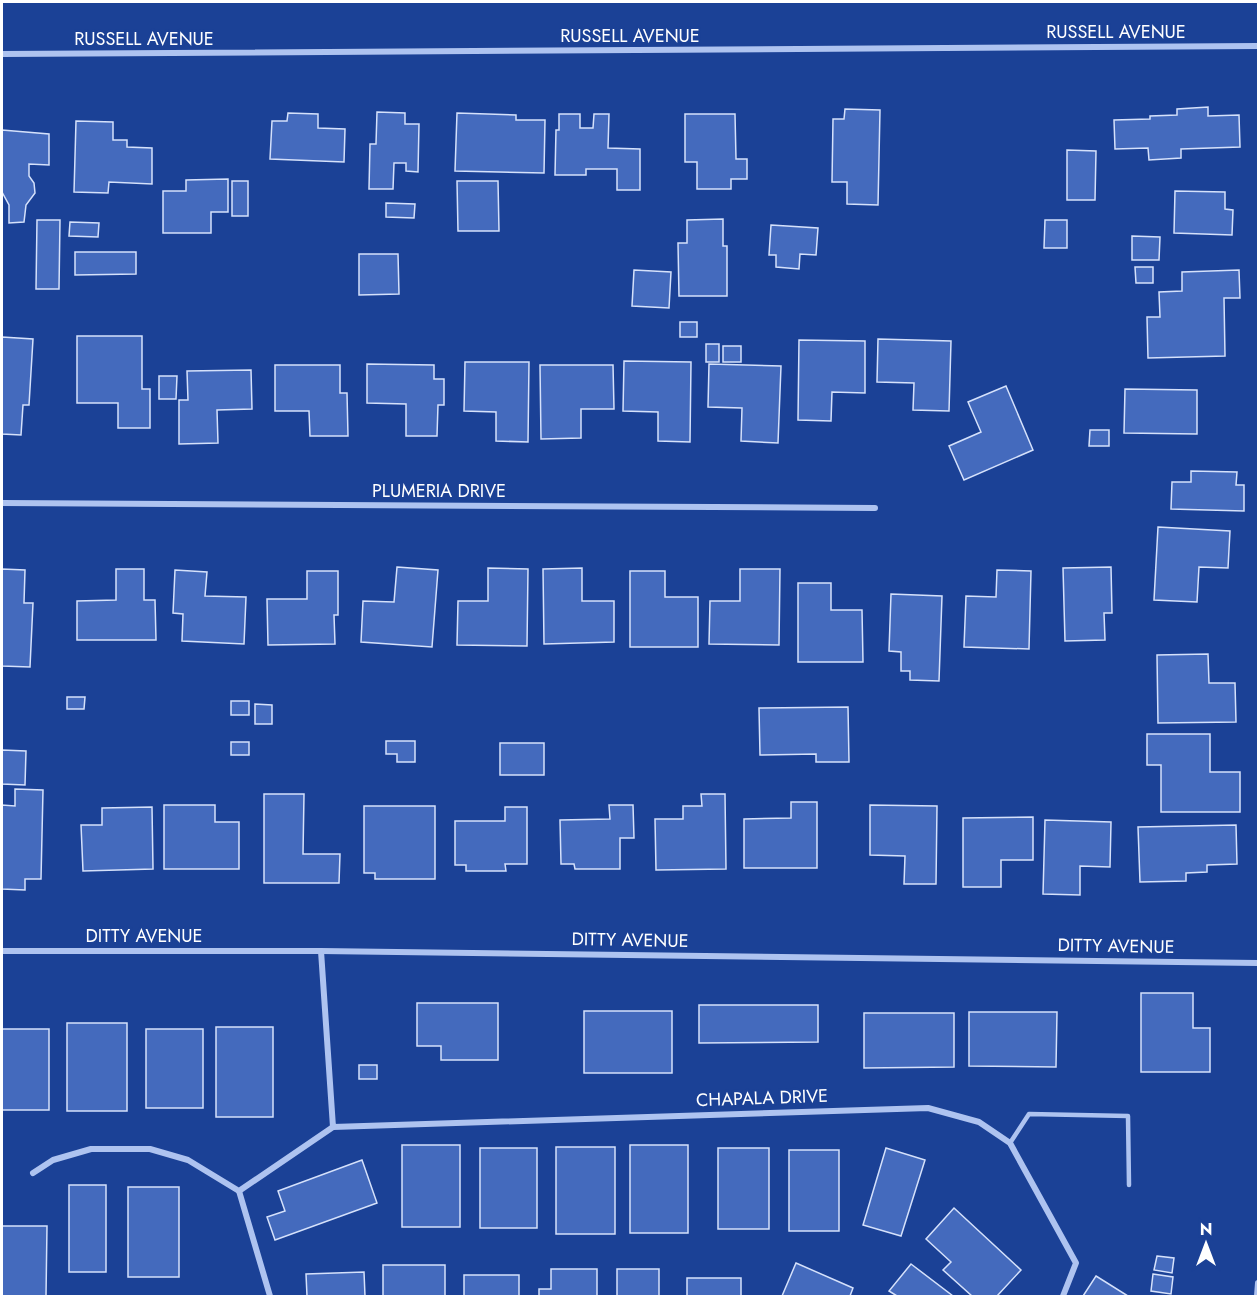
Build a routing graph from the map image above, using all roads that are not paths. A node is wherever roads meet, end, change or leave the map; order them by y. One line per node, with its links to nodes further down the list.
1 (1258, 46): 2 (street, RUSSELL AVENUE)
2 (2, 54)
3 (2, 503): 4 (street, PLUMERIA DRIVE)
4 (875, 508)
5 (2, 951): 6 (street, DITTY AVENUE)
6 (321, 951): 7 (street, DITTY AVENUE); 8 (street)
7 (1258, 963)
8 (333, 1126): 9 (street, CHAPALA DRIVE); 12 (street)
9 (1010, 1143): 11 (lane); 15 (street, CHAPALA DRIVE)
10 (33, 1173): 12 (street)
11 (1129, 1185)
12 (239, 1191): 14 (street)
13 (1258, 1283): 16 (street)
14 (270, 1296)
15 (1063, 1296)
16 (1257, 1296)

